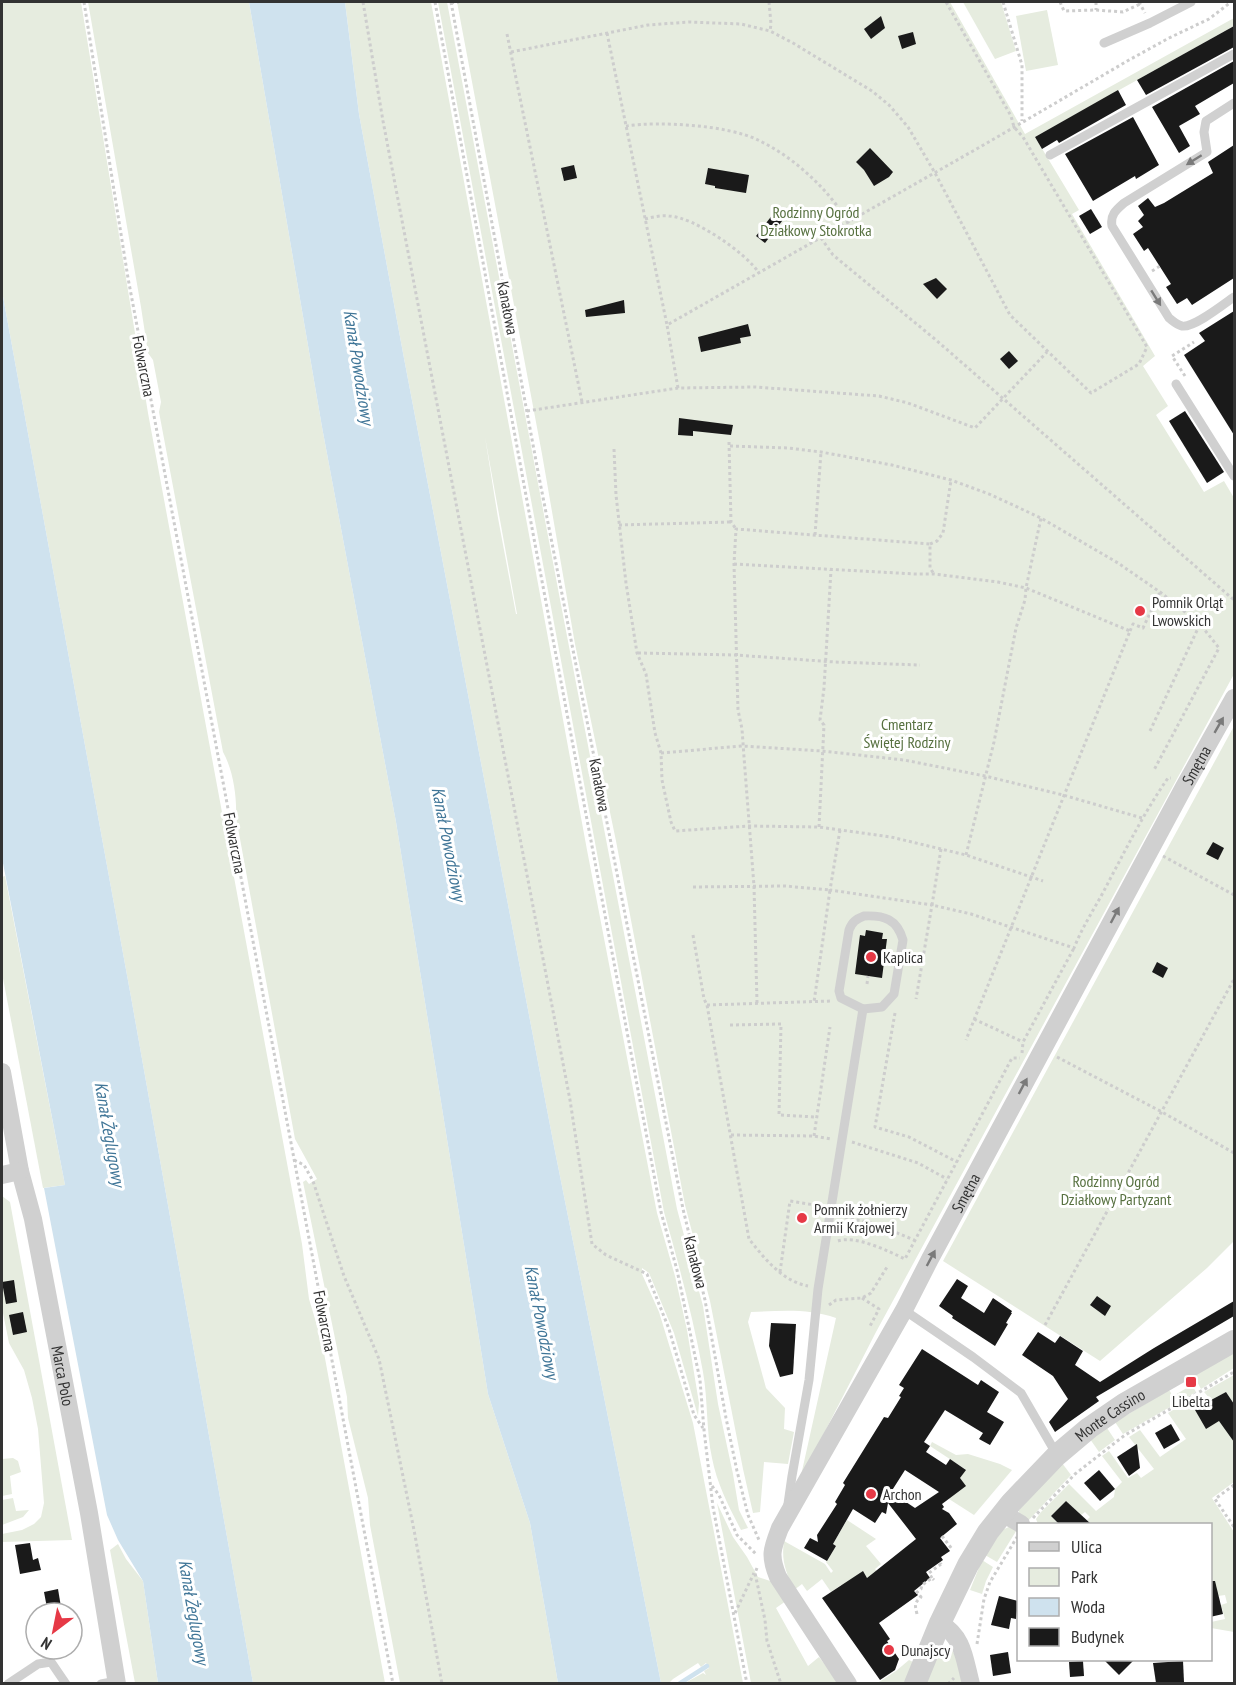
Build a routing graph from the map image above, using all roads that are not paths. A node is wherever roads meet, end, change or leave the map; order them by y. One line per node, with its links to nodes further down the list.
1 (1191, 2): 2 (lane)
2 (1104, 43)
3 (1234, 54): 5 (lane)
4 (1234, 103): 6 (lane, one-way to 6)
5 (1050, 155)
6 (1234, 297)
7 (1176, 384): 8 (lane)
8 (1234, 476)
9 (1234, 698): 14 (street, Smętna, one-way to 9)
10 (863, 1009): 10 (lane); 17 (lane)
11 (2, 1072): 12 (street, Marca Polo)
12 (20, 1171): 13 (street); 22 (street, Marca Polo)
13 (2, 1174)
14 (904, 1310): 16 (lane); 17 (street, Smętna)
15 (1234, 1341): 16 (street, Monte Cassino)
16 (1057, 1455): 18 (street, Monte Cassino)
17 (787, 1513): 23 (street, Smętna)
18 (1012, 1519): 19 (street, Monte Cassino)
19 (940, 1623): 24 (street, Monte Cassino); 25 (street)
20 (8, 1683): 21 (lane)
21 (66, 1683)
22 (112, 1683)
23 (848, 1683)
24 (915, 1683)
25 (971, 1683)

